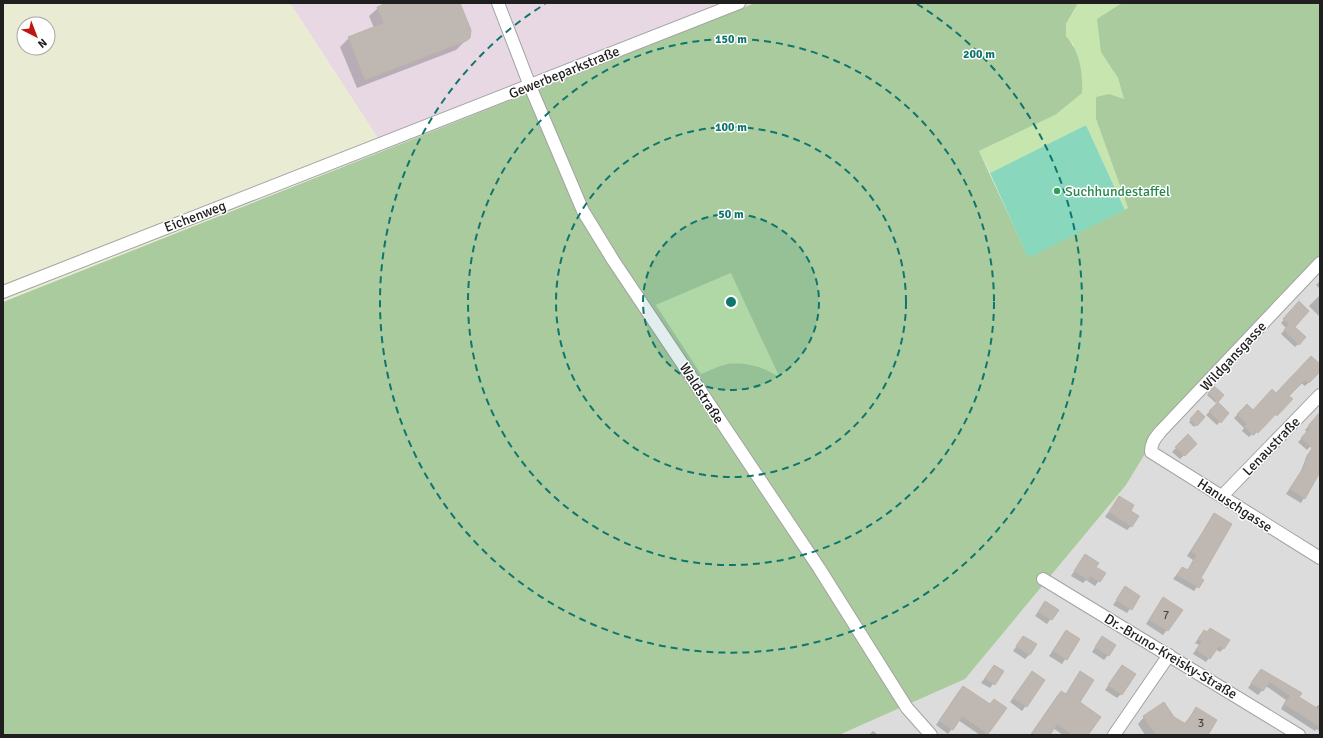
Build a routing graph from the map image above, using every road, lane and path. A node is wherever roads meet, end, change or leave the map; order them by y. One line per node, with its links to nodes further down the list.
1 (498, 3): 3 (street, Waldstraße)
2 (739, 3): 3 (street, Gewerbeparkstraße)
3 (530, 86): 4 (street, Gewerbeparkstraße); 14 (street, Waldstraße)
4 (388, 141): 6 (street, Eichenweg)
5 (1320, 263): 8 (street, Wildgansgasse)
6 (3, 292)
7 (1320, 395): 9 (street, Lenaustraße)
8 (1151, 452): 9 (street, Hanuschgasse)
9 (1222, 496): 10 (street, Hanuschgasse)
10 (1320, 558)
11 (1043, 579): 12 (street, Dr.-Bruno-Kreisky-Straße)
12 (1169, 655): 13 (street); 15 (street, Dr.-Bruno-Kreisky-Straße)
13 (1120, 733)
14 (931, 735)
15 (1299, 735)

